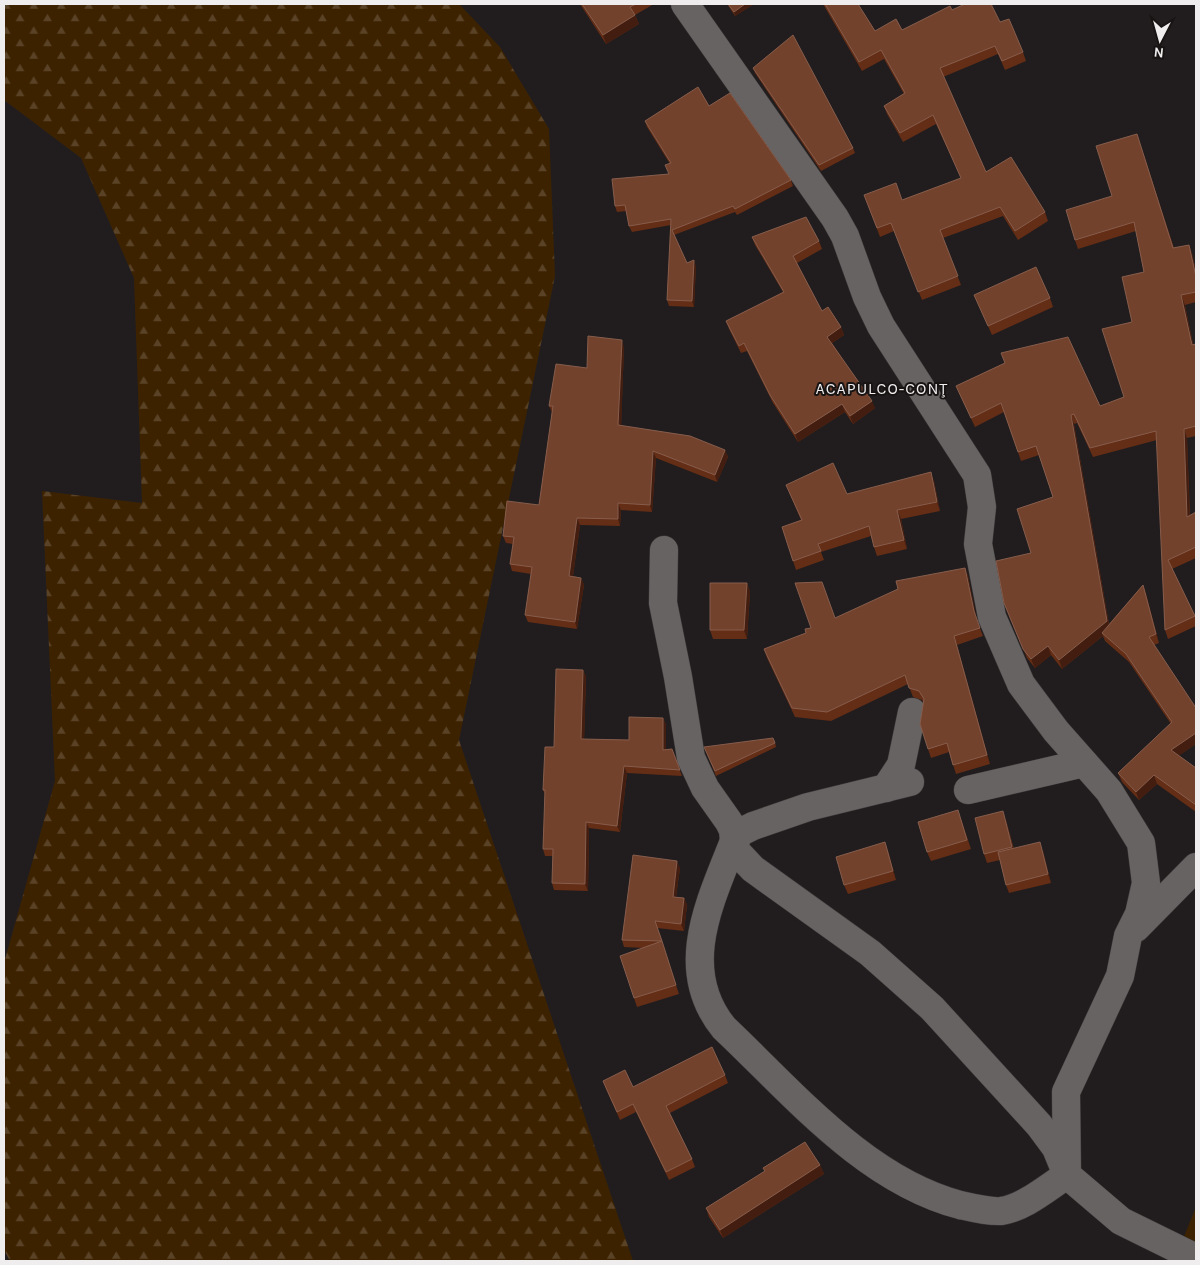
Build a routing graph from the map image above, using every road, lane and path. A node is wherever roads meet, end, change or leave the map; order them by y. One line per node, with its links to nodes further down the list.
1 (685, 4): 4 (street)
2 (664, 550): 6 (street)
3 (912, 712): 6 (street)
4 (1084, 763): 5 (street); 8 (street)
5 (968, 790)
6 (734, 841): 9 (street); 9 (street)
7 (1196, 867): 8 (street)
8 (1128, 936): 9 (street)
9 (1067, 1174): 10 (street)
10 (1192, 1256)

